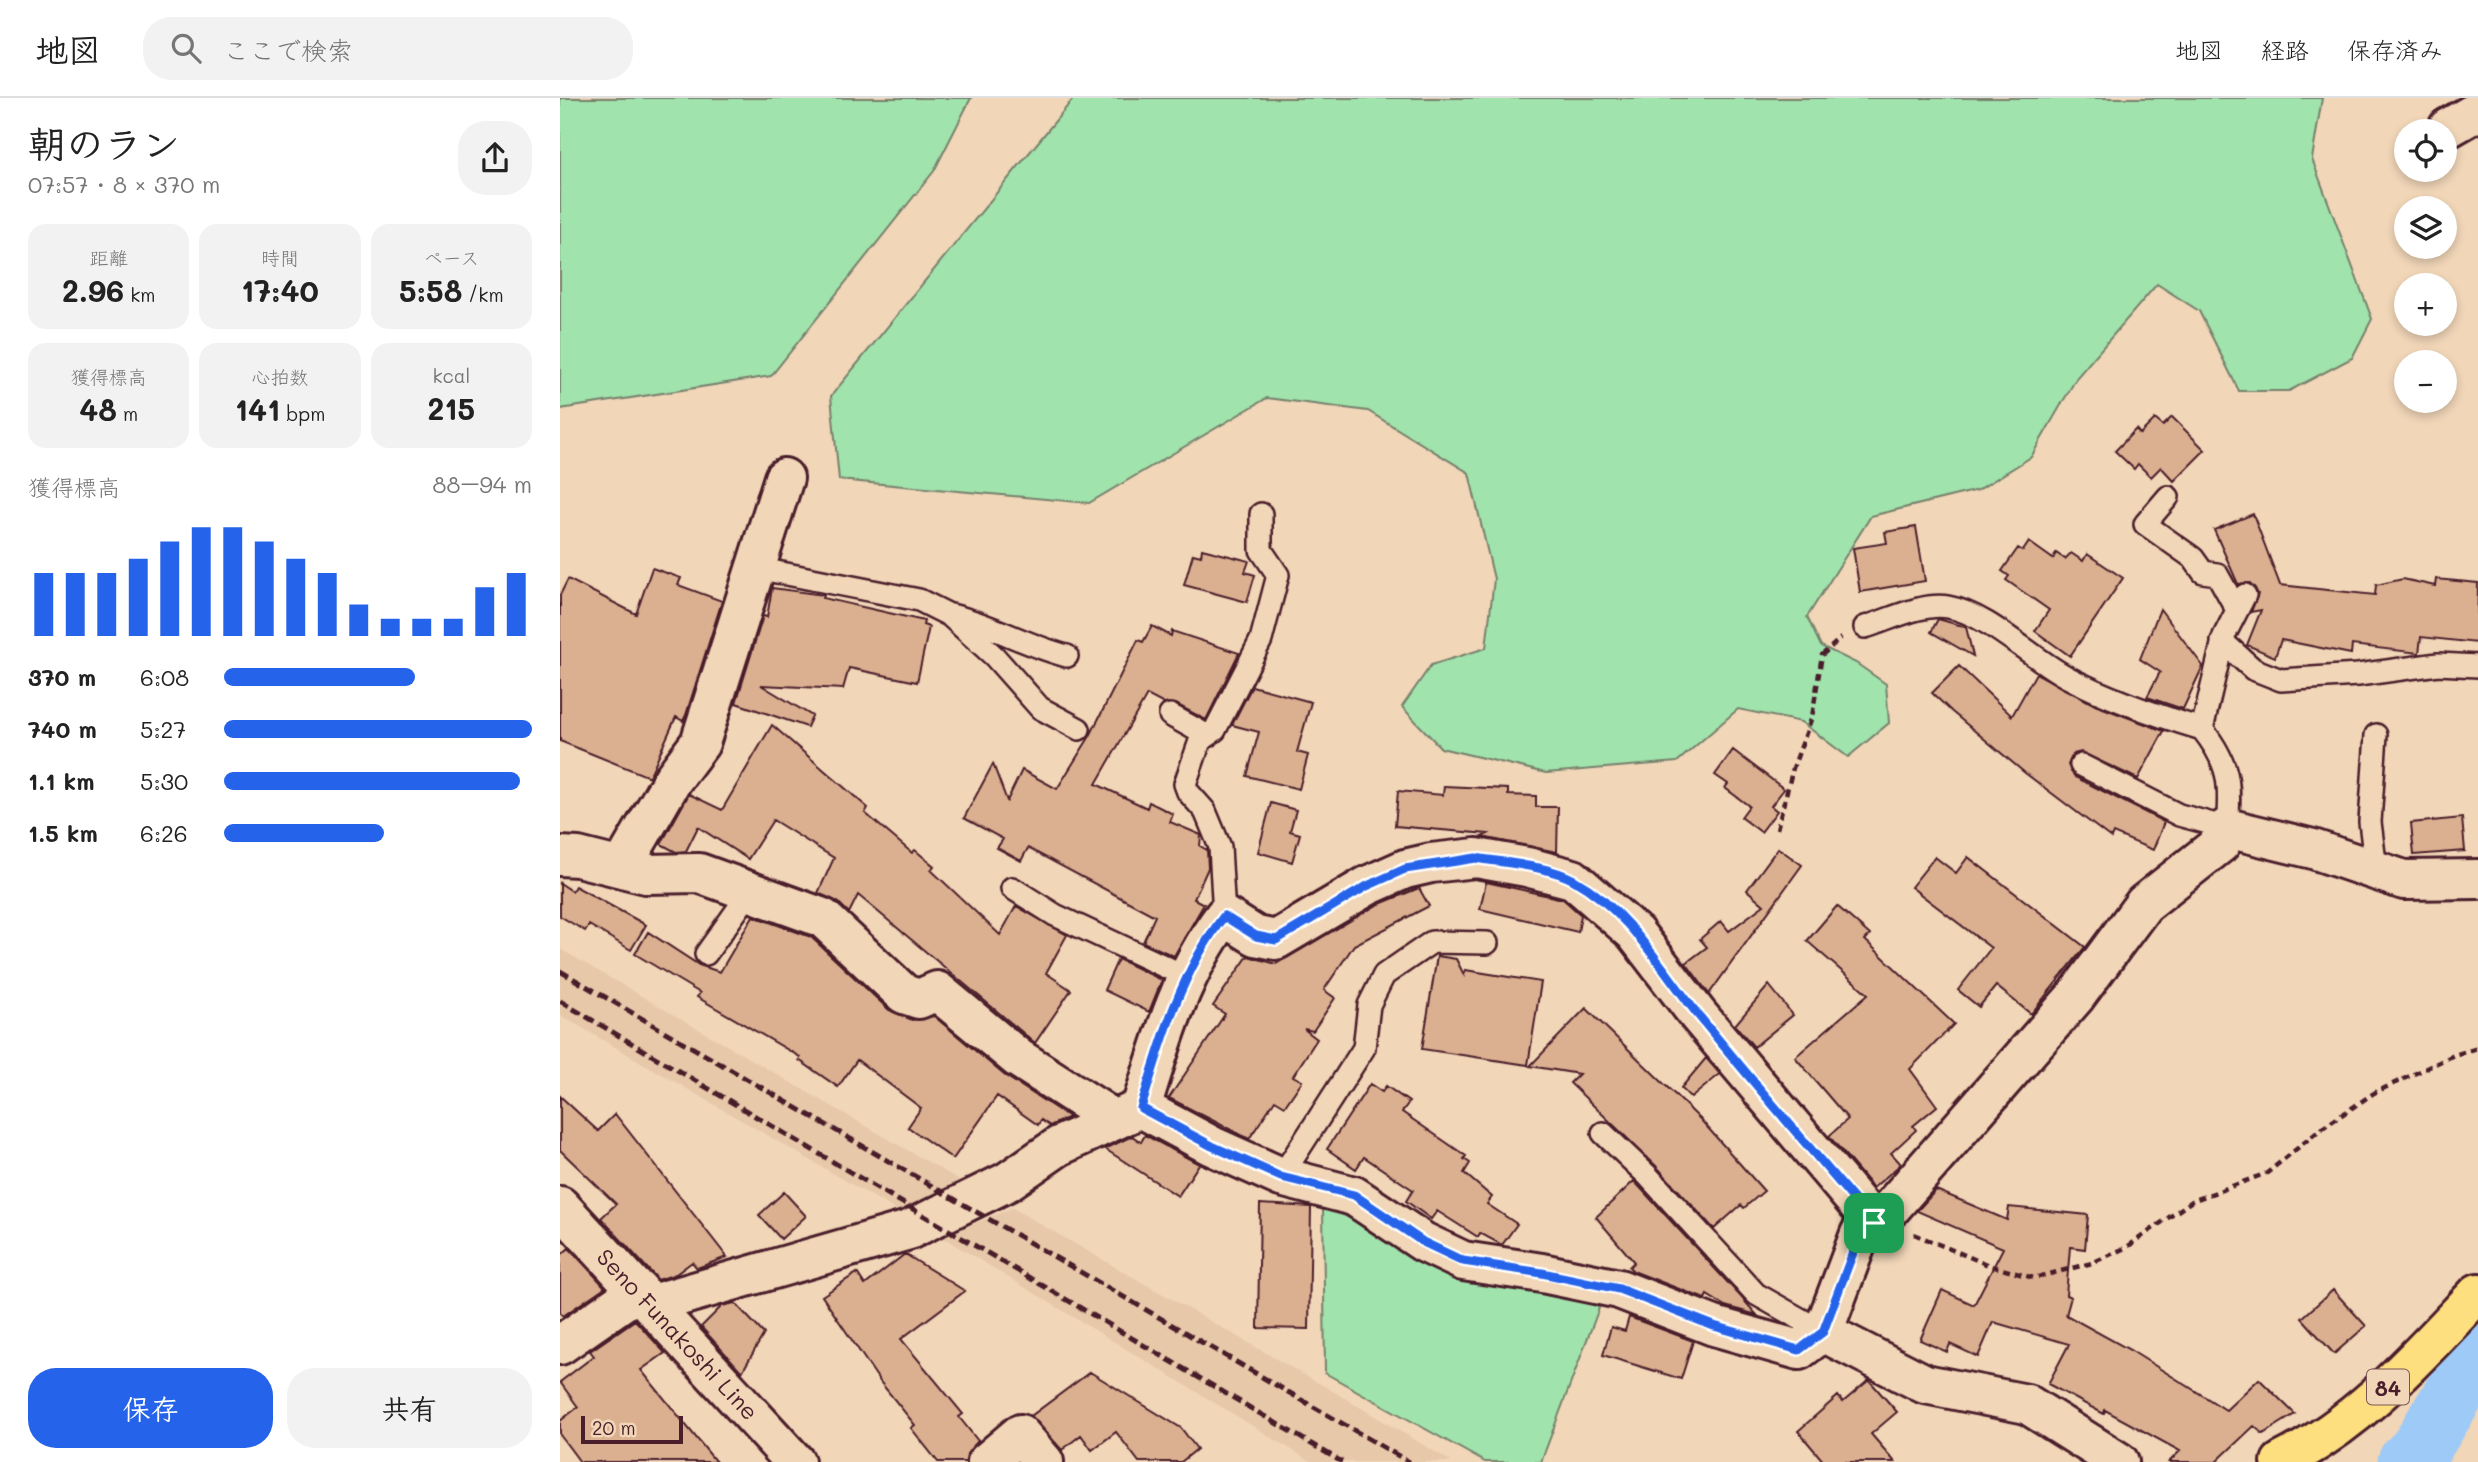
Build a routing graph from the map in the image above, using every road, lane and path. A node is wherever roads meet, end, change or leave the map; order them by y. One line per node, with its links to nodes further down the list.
1 (784, 478): 4 (street)
2 (2168, 497): 7 (lane)
3 (1261, 514): 14 (lane)
4 (756, 568): 5 (lane); 19 (street)
5 (948, 615): 8 (lane); 11 (lane)
6 (1865, 628): 12 (lane); 17 (path)
7 (2222, 642): 9 (lane); 12 (lane)
8 (1068, 656)
9 (2478, 666)
10 (1170, 715): 14 (lane)
11 (1079, 729)
12 (2202, 729): 16 (lane)
13 (2376, 735): 20 (lane)
14 (1208, 736): 24 (lane)
15 (2081, 765): 16 (lane)
16 (2227, 828): 20 (street); 33 (street)
17 (1777, 829)
18 (560, 856): 19 (street)
19 (622, 867): 23 (street)
20 (2376, 870): 21 (street)
21 (2478, 879)
22 (1013, 888): 27 (lane)
23 (750, 892): 26 (lane); 29 (street)
24 (1224, 916): 27 (street); 33 (street)
25 (1487, 943): 31 (lane)
26 (706, 954)
27 (1187, 978): 29 (street)
28 (2478, 1048): 33 (path)
29 (1127, 1113): 31 (street); 35 (street)
30 (1604, 1133): 36 (lane)
31 (1281, 1177): 36 (street)
32 (560, 1206): 35 (street, Seno Funakoshi Line)
33 (1878, 1220): 36 (street)
34 (2478, 1293): 38 (main road, 84)
35 (646, 1297): 37 (street); 39 (street, Seno Funakoshi Line)
36 (1823, 1332): 42 (street)
37 (560, 1345)
38 (2292, 1460)
39 (795, 1462)
40 (987, 1462): 41 (street)
41 (1044, 1462)
42 (2119, 1462)

